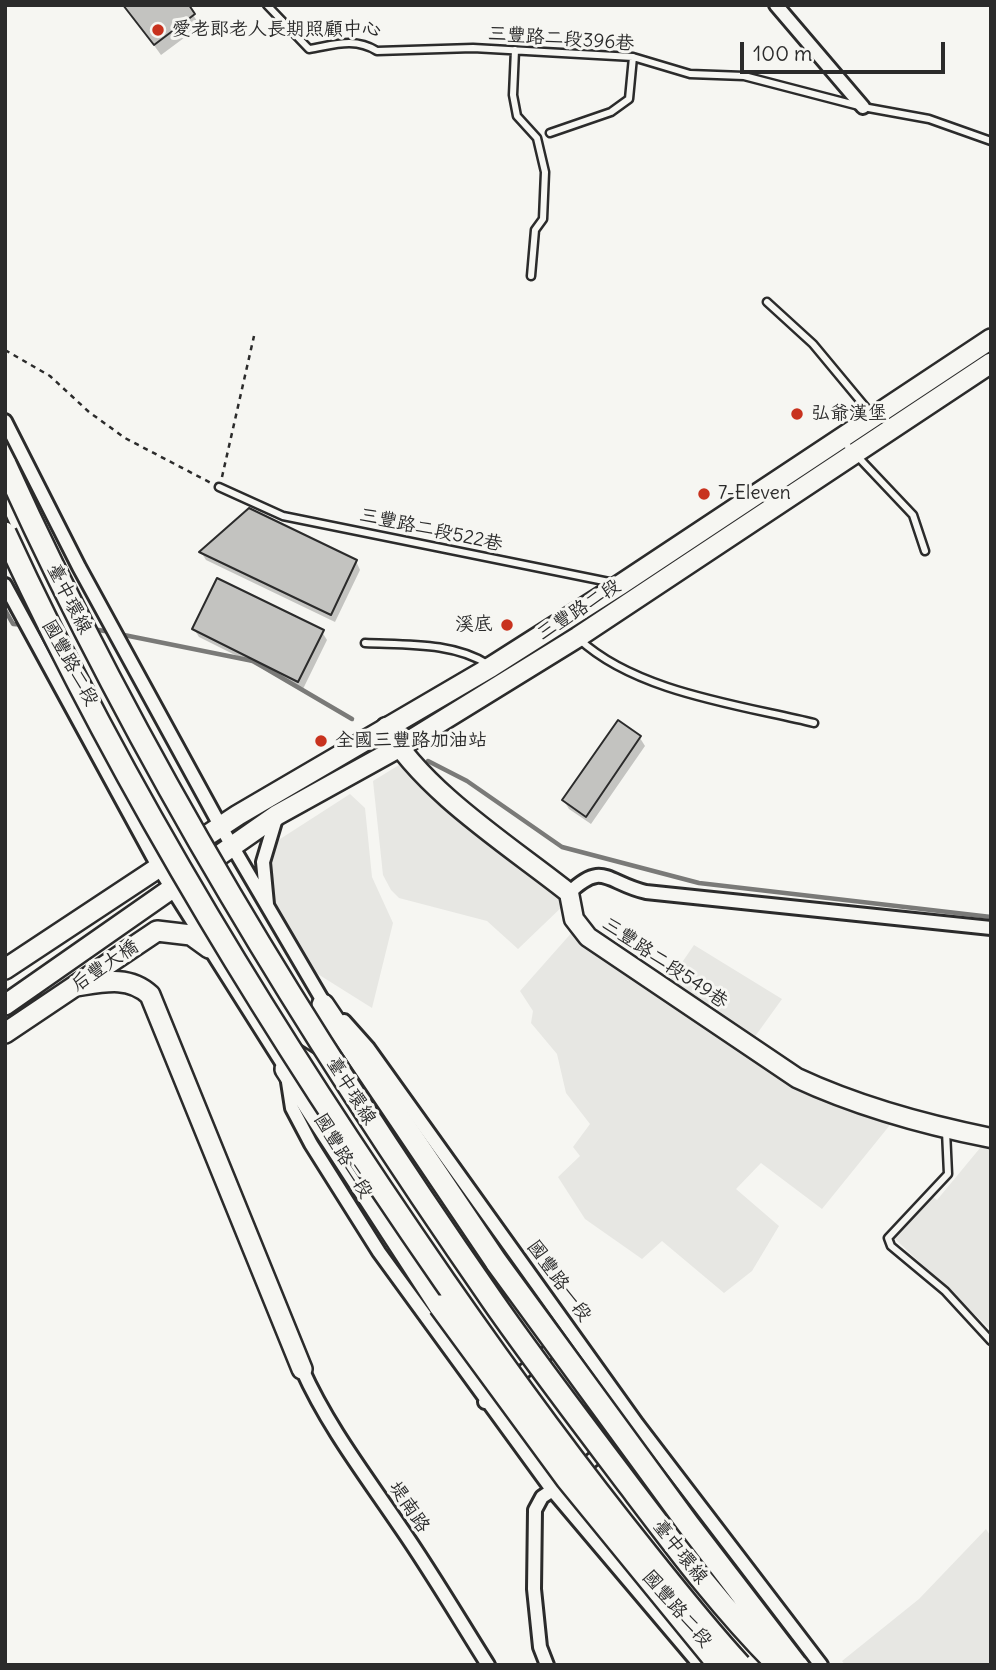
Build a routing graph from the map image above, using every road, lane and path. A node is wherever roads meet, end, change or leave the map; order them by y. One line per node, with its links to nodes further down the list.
1 (267, 5): 3 (lane, 三豐路二段396巷)
2 (776, 5): 5 (street)
3 (515, 50): 4 (lane, 三豐路二段396巷); 8 (lane)
4 (633, 57): 5 (lane, 三豐路二段396巷); 6 (lane)
5 (863, 107): 7 (lane, 三豐路二段396巷)
6 (550, 133)
7 (991, 141)
8 (531, 276)
9 (767, 302): 14 (lane)
10 (254, 336): 18 (path)
11 (991, 339): 14 (main road, 三豐路二段)
12 (5, 351): 18 (path)
13 (991, 363): 16 (main road, 三豐路二段)
14 (873, 416): 16 (main road, 三豐路二段)
15 (5, 421): 21 (street)
16 (846, 446): 22 (lane); 25 (main road, 三豐路二段); 26 (main road, 三豐路二段)
17 (5, 464): 64 (highway, 臺中環線, bridge)
18 (219, 487): 25 (lane, 三豐路二段522巷)
19 (5, 498): 23 (street)
20 (5, 533): 63 (highway, 臺中環線, bridge)
21 (68, 546): 23 (street); 34 (street)
22 (925, 551)
23 (34, 564): 36 (street)
24 (5, 585): 37 (street, 國豐路二段)
25 (620, 585): 26 (lane); 29 (main road, 三豐路二段)
26 (635, 601): 27 (main road, 三豐路二段)
27 (578, 638): 30 (lane); 32 (main road, 三豐路二段)
28 (365, 643): 29 (lane)
29 (491, 667): 31 (main road, 三豐路二段)
30 (814, 723)
31 (386, 727): 32 (street); 34 (main road, 三豐路二段)
32 (398, 748): 33 (main road, 三豐路二段); 40 (street)
33 (277, 815): 35 (main road, 三豐路二段); 41 (street)
34 (221, 827): 35 (street); 36 (main road, 三豐路二段)
35 (232, 848): 38 (main road, 三豐路二段); 41 (street)
36 (187, 850): 37 (main road, 三豐路二段); 38 (street)
37 (159, 868): 39 (street, 國豐路二段); 44 (main road)
38 (199, 872): 39 (main road, 三豐路二段); 50 (highway)
39 (171, 889): 43 (street, 國豐路二段); 46 (main road, 后豐大橋)
40 (569, 893): 42 (street); 51 (street, 三豐路二段549巷)
41 (271, 917): 47 (street, 國豐路一段)
42 (991, 928)
43 (209, 948): 45 (main road, 后豐大橋); 49 (street, 國豐路二段)
44 (5, 969)
45 (76, 986): 48 (main road, 后豐大橋); 55 (main road)
46 (5, 1005)
47 (323, 1005): 50 (highway); 53 (street, 國豐路一段)
48 (5, 1033)
49 (286, 1069): 56 (street, 國豐路二段); 62 (highway, bridge)
50 (364, 1069): 65 (highway, bridge)
51 (946, 1129): 52 (street, 三豐路二段549巷); 54 (lane)
52 (991, 1138)
53 (573, 1333): 56 (street); 57 (street, 國豐路一段)
54 (991, 1340)
55 (302, 1369): 59 (street, 堤南路)
56 (485, 1402): 58 (street, 國豐路二段)
57 (637, 1424): 58 (street); 66 (street, 國豐路一段)
58 (553, 1491): 60 (street); 61 (street, 國豐路二段)
59 (488, 1665)
60 (547, 1665)
61 (700, 1665)
62 (719, 1665)
63 (740, 1665)
64 (778, 1665)
65 (796, 1665)
66 (821, 1665)

